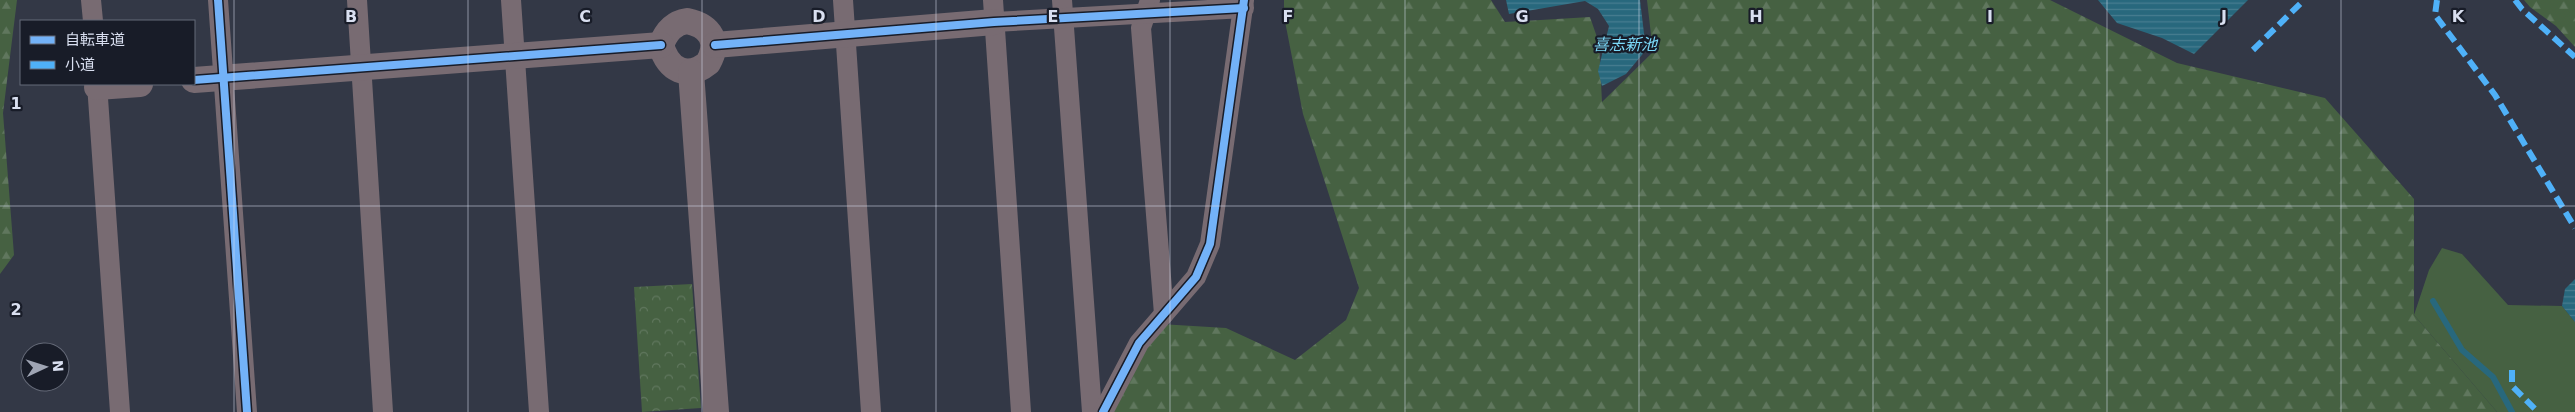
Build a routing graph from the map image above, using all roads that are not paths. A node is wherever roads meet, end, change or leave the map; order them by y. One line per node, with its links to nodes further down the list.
1 (91, 0): 11 (street)
2 (218, 0): 18 (street)
3 (357, 0): 16 (street)
4 (511, 0): 15 (street)
5 (843, 0): 12 (street)
6 (1244, 4): 7 (street); 21 (street)
7 (1148, 7): 8 (street); 21 (street)
8 (1062, 9): 10 (street); 29 (street)
9 (687, 11): 13 (street); 14 (street)
10 (993, 11): 12 (street); 28 (street)
11 (93, 20)
12 (846, 34): 14 (street); 27 (street)
13 (661, 45): 15 (street); 17 (street)
14 (715, 45): 17 (street)
15 (515, 56): 16 (street); 25 (street)
16 (362, 68): 18 (street); 24 (street)
17 (691, 72): 26 (street)
18 (224, 78): 19 (street); 23 (street)
19 (195, 80)
20 (97, 85): 22 (street)
21 (1164, 314): 30 (street)
22 (120, 412)
23 (247, 412)
24 (383, 412)
25 (539, 412)
26 (716, 412)
27 (871, 412)
28 (1021, 412)
29 (1092, 412)
30 (1103, 412)

